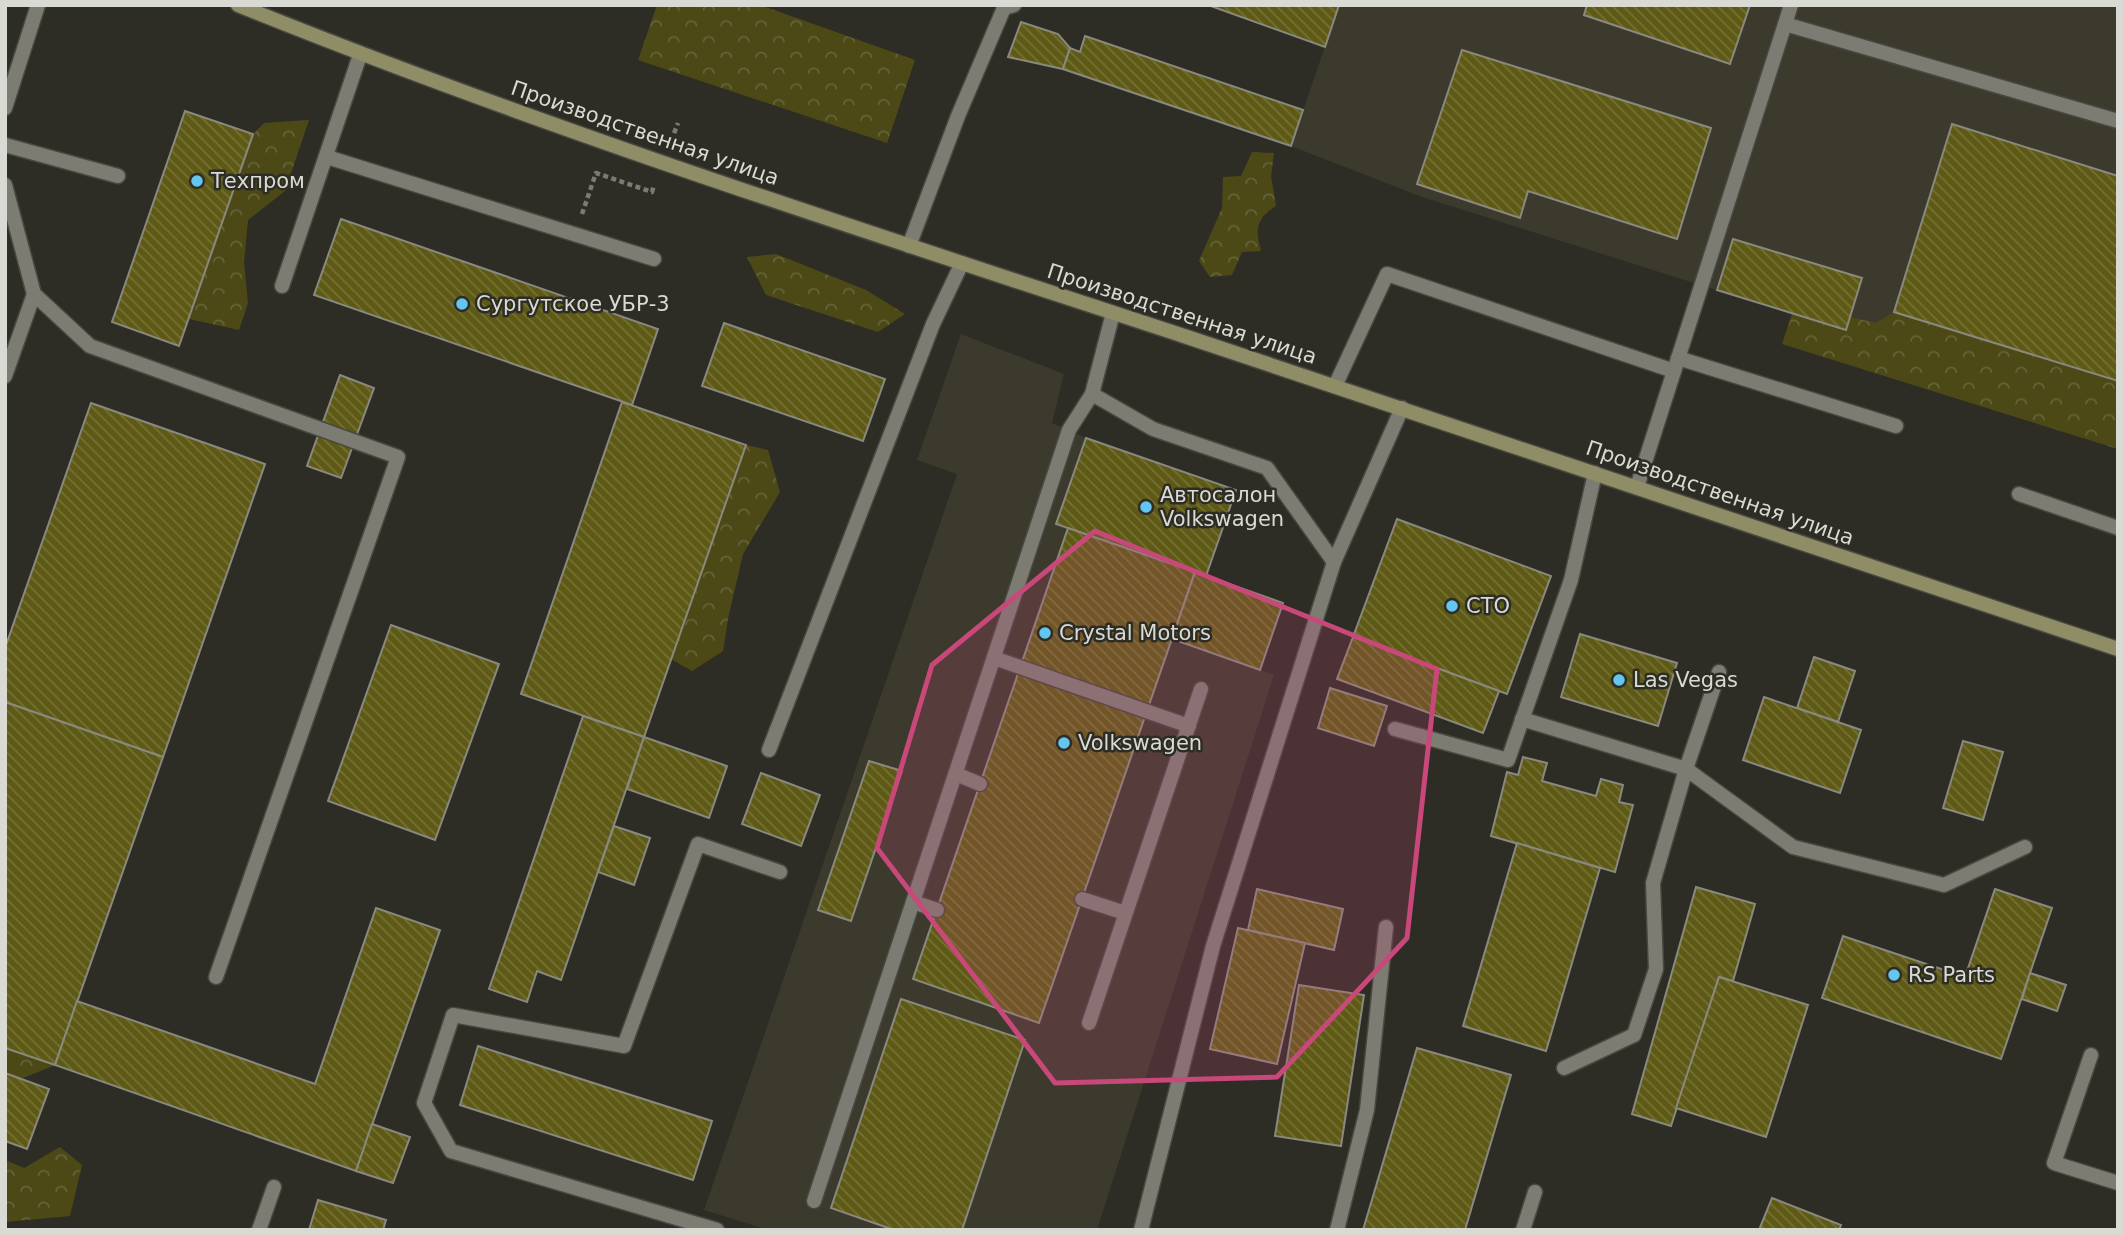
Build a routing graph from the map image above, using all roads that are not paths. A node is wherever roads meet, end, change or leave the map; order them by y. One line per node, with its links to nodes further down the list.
1 (38, 5): 7 (street)
2 (238, 5): 6 (main road, Производственная улица)
3 (1014, 5): 13 (street)
4 (1791, 5): 5 (street)
5 (1784, 23): 8 (street); 19 (street)
6 (360, 55): 10 (street); 13 (main road, Производственная улица)
7 (5, 108)
8 (2118, 121)
9 (5, 145): 11 (street)
10 (327, 157): 14 (street); 16 (street)
11 (118, 176)
12 (5, 185): 17 (street)
13 (909, 246): 15 (main road, Производственная улица)
14 (654, 259)
15 (962, 263): 18 (main road, Производственная улица); 37 (street)
16 (282, 286)
17 (34, 294): 20 (street); 48 (street)
18 (1112, 313): 21 (main road, Производственная улица); 22 (street)
19 (1676, 365): 21 (street); 24 (street); 26 (street)
20 (5, 376)
21 (1335, 386): 23 (main road, Производственная улица)
22 (1093, 394): 29 (street); 31 (street)
23 (1402, 408): 25 (main road, Производственная улица); 29 (street)
24 (1896, 426)
25 (1595, 473): 26 (main road, Производственная улица); 34 (street)
26 (1637, 487): 30 (main road, Производственная улица)
27 (2019, 495): 28 (street)
28 (2118, 528)
29 (1334, 562): 58 (street)
30 (2118, 649)
31 (994, 658): 35 (street); 39 (street)
32 (1719, 672): 38 (street)
33 (1201, 689): 35 (street)
34 (1522, 719): 36 (street); 38 (street)
35 (1189, 726): 46 (street)
36 (1395, 729)
37 (769, 750)
38 (1686, 769): 41 (street); 51 (street)
39 (956, 774): 40 (street); 44 (street)
40 (980, 784)
41 (2025, 847)
42 (780, 873): 57 (street)
43 (1082, 898): 46 (street)
44 (913, 902): 45 (street); 55 (street)
45 (937, 910)
46 (1125, 913): 49 (street)
47 (1386, 927): 59 (street)
48 (216, 977)
49 (1089, 1023)
50 (2091, 1055): 52 (street)
51 (1564, 1068)
52 (2118, 1183)
53 (274, 1187): 56 (street)
54 (1535, 1192): 60 (street)
55 (814, 1201)
56 (259, 1230)
57 (717, 1230)
58 (1142, 1230)
59 (1337, 1230)
60 (1523, 1230)

